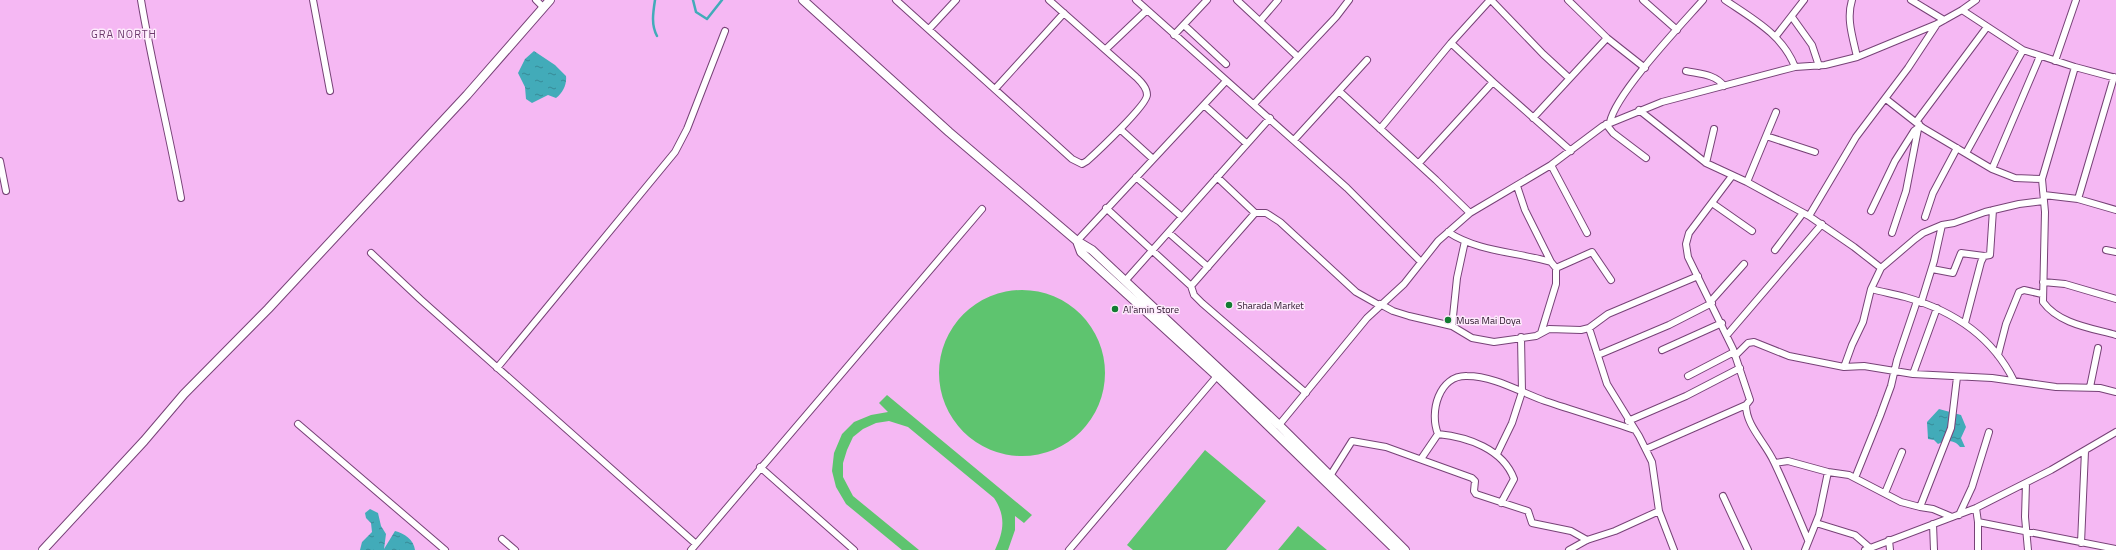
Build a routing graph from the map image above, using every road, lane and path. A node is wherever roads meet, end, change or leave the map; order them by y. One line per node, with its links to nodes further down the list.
1 (141, 0): 95 (street)
2 (313, 0): 60 (street)
3 (536, 0): 24 (street)
4 (550, 0): 24 (street)
5 (803, 0): 116 (street)
6 (896, 0): 34 (street)
7 (956, 0): 34 (street)
8 (1049, 0): 27 (street)
9 (1136, 0): 25 (street)
10 (1207, 0): 32 (street)
11 (1238, 0): 29 (street)
12 (1278, 0): 29 (street)
13 (1349, 0): 44 (street)
14 (1491, 0): 40 (street); 54 (street)
15 (1568, 0): 39 (street)
16 (1643, 0): 35 (street)
17 (1703, 0): 35 (street)
18 (1725, 0): 38 (street)
19 (1852, 0): 45 (street)
20 (1911, 0): 30 (street)
21 (1976, 0): 26 (street)
22 (2076, 0): 47 (street)
23 (1801, 1): 28 (street)
24 (543, 7): 208 (street)
25 (1147, 10): 37 (street); 41 (street)
26 (1962, 10): 30 (street); 33 (street)
27 (1064, 12): 41 (street); 59 (street)
28 (1792, 17): 38 (street); 49 (street)
29 (1260, 20): 44 (street)
30 (1944, 20): 31 (street)
31 (1937, 24): 45 (street); 62 (street)
32 (1184, 25): 37 (street); 48 (street)
33 (1986, 27): 42 (street); 70 (street)
34 (929, 29): 59 (street)
35 (1677, 30): 51 (street)
36 (725, 31): 157 (street)
37 (1174, 35): 56 (street)
38 (1776, 36): 50 (street)
39 (1607, 38): 51 (street); 54 (street)
40 (1451, 42): 57 (street); 72 (street)
41 (1106, 49): 71 (street)
42 (2023, 50): 43 (street); 80 (street)
43 (2040, 56): 47 (street); 87 (street)
44 (1298, 57): 63 (street)
45 (1857, 57): 49 (street)
46 (1367, 60): 61 (street)
47 (2055, 61): 52 (street)
48 (1226, 64)
49 (1819, 66): 50 (street)
50 (1795, 67): 58 (street)
51 (1645, 68): 69 (street)
52 (2074, 68): 55 (street); 91 (street)
53 (1686, 71): 58 (street)
54 (1569, 78): 68 (street)
55 (2115, 78): 97 (street)
56 (1226, 81): 63 (street); 64 (street)
57 (1493, 82): 68 (street); 84 (street)
58 (1724, 86): 65 (street)
59 (995, 89): 71 (street)
60 (330, 91)
61 (1339, 91): 72 (street); 75 (street)
62 (1886, 100): 70 (street); 106 (street)
63 (1254, 104): 67 (street)
64 (1204, 105): 76 (street); 82 (street)
65 (1638, 110): 69 (street); 85 (street)
66 (1776, 112): 74 (street)
67 (1270, 118): 75 (street); 76 (street)
68 (1533, 118): 78 (street)
69 (1608, 123): 78 (street); 81 (street)
70 (1918, 125): 77 (street); 103 (street); 115 (street)
71 (1120, 129): 82 (street)
72 (1380, 129): 84 (street)
73 (1714, 129): 85 (street)
74 (1766, 136): 79 (street); 92 (street)
75 (1294, 140): 124 (street)
76 (1246, 143): 90 (street)
77 (1957, 148): 80 (street); 108 (street)
78 (1571, 151): 86 (street)
79 (1815, 152)
80 (1966, 153): 87 (street)
81 (1646, 158)
82 (1153, 159): 89 (street)
83 (0, 161): 94 (street)
84 (1418, 163): 105 (street)
85 (1706, 163): 88 (street)
86 (1551, 166): 93 (street); 114 (street)
87 (1992, 169): 91 (street)
88 (1732, 176): 92 (street); 98 (street)
89 (1136, 177): 99 (street); 107 (street)
90 (1216, 177): 104 (street); 107 (street)
91 (2042, 179): 96 (street)
92 (1747, 182): 106 (street)
93 (1517, 186): 105 (street); 125 (street)
94 (6, 191)
95 (181, 198)
96 (2044, 198): 97 (street); 101 (street); 134 (street)
97 (2078, 199): 102 (street)
98 (1712, 203): 111 (street); 131 (street)
99 (1106, 208): 116 (street); 120 (street)
100 (982, 209): 183 (street)
101 (1993, 210): 110 (street); 123 (street)
102 (2116, 210)
103 (1871, 211)
104 (1255, 213): 127 (street); 141 (street)
105 (1470, 213): 112 (street)
106 (1806, 214): 109 (street); 118 (street)
107 (1182, 217): 113 (street)
108 (1924, 217)
109 (1822, 224): 129 (street); 148 (street)
110 (1942, 225): 129 (street); 130 (street)
111 (1752, 231)
112 (1448, 232): 117 (street); 124 (street)
113 (1169, 233): 120 (street); 127 (street)
114 (1587, 233)
115 (1892, 233)
116 (1077, 241): 133 (street); 161 (street)
117 (1465, 241): 125 (street); 145 (street)
118 (1775, 250)
119 (2106, 250): 121 (street)
120 (1153, 252): 133 (street); 135 (street)
121 (2116, 252)
122 (371, 253): 157 (street)
123 (1984, 256): 130 (street); 144 (street)
124 (1420, 261): 141 (street)
125 (1551, 262): 128 (street)
126 (1744, 264): 139 (street)
127 (1208, 267): 135 (street)
128 (1556, 268): 132 (street); 147 (street)
129 (1881, 268): 136 (street)
130 (1932, 269): 140 (street)
131 (1698, 276): 139 (street); 146 (street)
132 (1611, 280)
133 (1125, 282): 172 (street)
134 (2043, 282): 137 (street); 138 (street)
135 (1191, 286): 168 (street)
136 (1871, 289): 140 (street); 156 (street)
137 (2042, 294): 149 (street); 155 (street)
138 (2116, 299)
139 (1711, 302): 143 (street); 154 (street)
140 (1919, 302): 142 (street); 159 (street)
141 (1380, 304): 145 (street); 168 (street)
142 (1937, 308): 144 (street); 160 (street)
143 (1722, 323): 148 (street); 152 (street)
144 (1965, 323): 155 (street)
145 (1452, 326): 150 (street)
146 (1589, 328): 147 (street); 154 (street)
147 (1541, 333): 150 (street)
148 (1727, 335): 153 (street)
149 (2116, 335)
150 (1521, 337): 166 (street)
151 (2098, 348): 165 (street)
152 (1662, 350)
153 (1735, 354): 156 (street); 158 (street); 162 (street)
154 (1598, 355): 170 (street)
155 (1998, 355): 164 (street)
156 (1844, 367): 159 (street)
157 (497, 368): 205 (street)
158 (1740, 368): 169 (street); 170 (street)
159 (1893, 372): 160 (street); 186 (street)
160 (1913, 374): 163 (street)
161 (1217, 376): 213 (street); 214 (street)
162 (1688, 376)
163 (1957, 377): 164 (street); 191 (street)
164 (2014, 381): 165 (street)
165 (2090, 387): 167 (street)
166 (1522, 392): 173 (street); 176 (street); 180 (street)
167 (2116, 392)
168 (1306, 393): 172 (street)
169 (1746, 405): 177 (street); 182 (street)
170 (1628, 421): 173 (street)
171 (298, 424): 209 (street)
172 (1279, 425): 185 (street)
173 (1635, 430): 177 (street)
174 (1989, 432): 194 (street)
175 (2116, 432): 178 (street)
176 (1438, 434): 180 (street); 181 (street)
177 (1646, 449): 193 (street)
178 (2085, 450): 187 (street); 204 (street)
179 (1902, 452): 188 (street)
180 (1497, 454): 190 (street)
181 (1421, 459): 185 (street); 190 (street)
182 (1775, 463): 184 (street); 202 (street)
183 (760, 467): 205 (street); 212 (street)
184 (1828, 472): 186 (street); 197 (street)
185 (1330, 476): 215 (street)
186 (1855, 478): 188 (street)
187 (2026, 483): 192 (street); 199 (street)
188 (1885, 493): 191 (street)
189 (1723, 496): 218 (street)
190 (1501, 503): 201 (street)
191 (1920, 508): 195 (street)
192 (1976, 508): 194 (street); 196 (street)
193 (1659, 511): 201 (street); 217 (street)
194 (1959, 515): 195 (street)
195 (1952, 518): 198 (street)
196 (1978, 522): 199 (street); 222 (street)
197 (1816, 523): 202 (street); 206 (street)
198 (1933, 524): 203 (street); 221 (street)
199 (2026, 531): 204 (street); 223 (street)
200 (502, 539): 210 (street)
201 (1587, 540): 216 (street)
202 (1808, 540): 219 (street)
203 (1889, 540): 206 (street); 220 (street)
204 (2081, 543): 207 (street)
205 (696, 544): 211 (street)
206 (1868, 549)
207 (2116, 549)
208 (43, 550)
209 (445, 550)
210 (515, 550)
211 (691, 550)
212 (854, 550)
213 (1069, 550)
214 (1396, 550)
215 (1406, 550)
216 (1569, 550)
217 (1674, 550)
218 (1748, 550)
219 (1805, 550)
220 (1890, 550)
221 (1934, 550)
222 (1978, 550)
223 (2028, 550)

